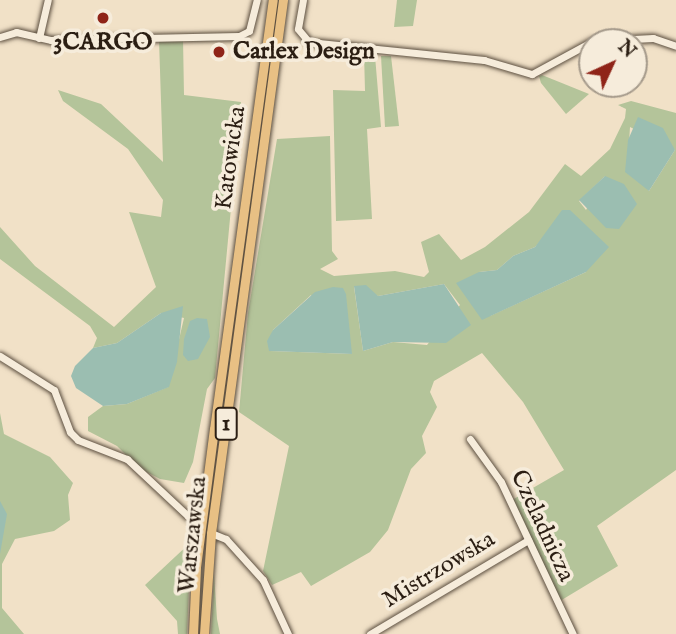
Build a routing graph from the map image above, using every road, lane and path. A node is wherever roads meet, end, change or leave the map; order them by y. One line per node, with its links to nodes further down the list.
1 (48, 0): 7 (street)
2 (257, 0): 7 (street)
3 (273, 0): 10 (main road, Katowicka / 1)
4 (283, 0): 9 (main road, Katowicka / 1)
5 (303, 0): 8 (street)
6 (0, 37): 7 (street)
7 (39, 38)
8 (676, 46)
9 (240, 316): 14 (main road, Warszawska / 1)
10 (228, 323): 13 (main road, Warszawska / 1)
11 (0, 356): 13 (street)
12 (470, 439): 15 (street, Czeladnicza)
13 (202, 522): 16 (main road, Warszawska / 1)
14 (211, 533): 17 (main road, Warszawska / 1); 18 (street)
15 (528, 540): 19 (street, Mistrzowska); 20 (street, Czeladnicza)
16 (193, 634)
17 (204, 634)
18 (288, 634)
19 (370, 634)
20 (573, 634)

